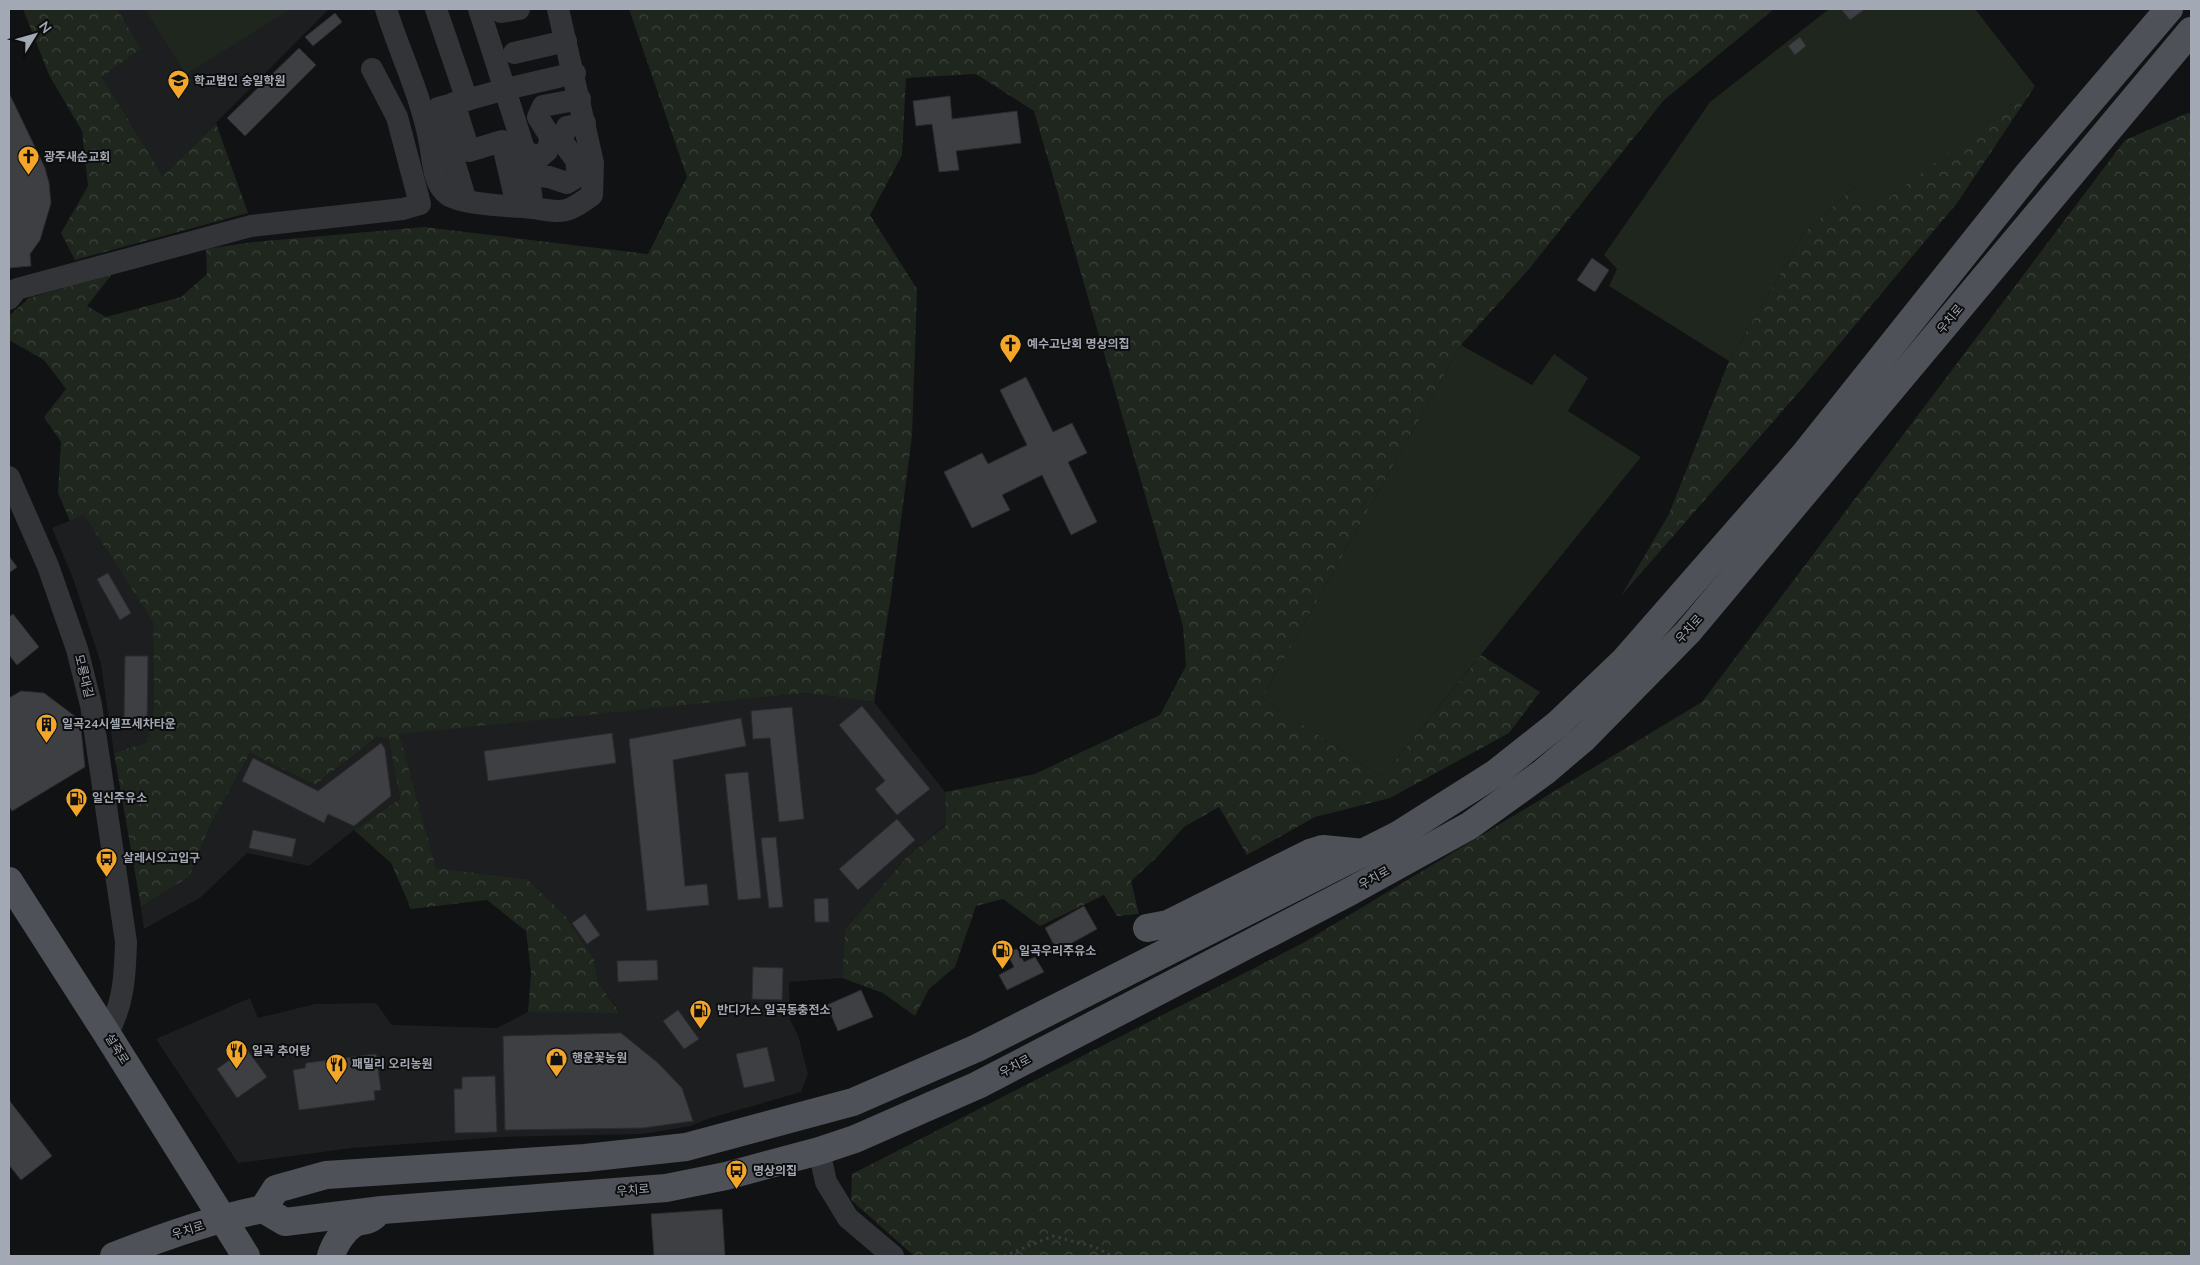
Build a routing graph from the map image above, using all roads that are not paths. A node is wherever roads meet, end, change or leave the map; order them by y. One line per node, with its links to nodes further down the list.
1 (386, 9): 19 (street)
2 (436, 9): 13 (street)
3 (558, 9): 7 (street)
4 (2169, 9): 14 (main road)
5 (506, 13): 11 (street)
6 (2191, 31): 17 (main road, 우치로)
7 (566, 41): 8 (street); 10 (street)
8 (524, 57)
9 (372, 69): 20 (street)
10 (574, 74): 11 (street); 12 (street)
11 (506, 89): 13 (street); 16 (street)
12 (580, 99): 15 (street); 16 (street)
13 (461, 101): 19 (street); 21 (street)
14 (2089, 102): 17 (main road); 24 (main road)
15 (585, 123): 18 (street); 21 (street)
16 (524, 152): 18 (street)
17 (2071, 174): 28 (main road, 우치로)
18 (529, 175): 21 (street)
19 (456, 197): 20 (street); 21 (street)
20 (420, 204): 22 (street)
21 (525, 207)
22 (9, 298)
23 (9, 477): 27 (street, 모룡대길)
24 (1364, 853): 26 (main road); 29 (main road)
25 (9, 880): 27 (main road, 설죽로)
26 (1148, 928)
27 (108, 1034): 31 (main road, 설죽로)
28 (819, 1151): 30 (main road, 우치로); 35 (street)
29 (263, 1208): 30 (main road, 우치로); 31 (main road, 우치로)
30 (382, 1210): 34 (main road)
31 (222, 1220): 32 (main road, 우치로); 33 (main road, 설죽로)
32 (114, 1256)
33 (246, 1256)
34 (330, 1256)
35 (893, 1256)

